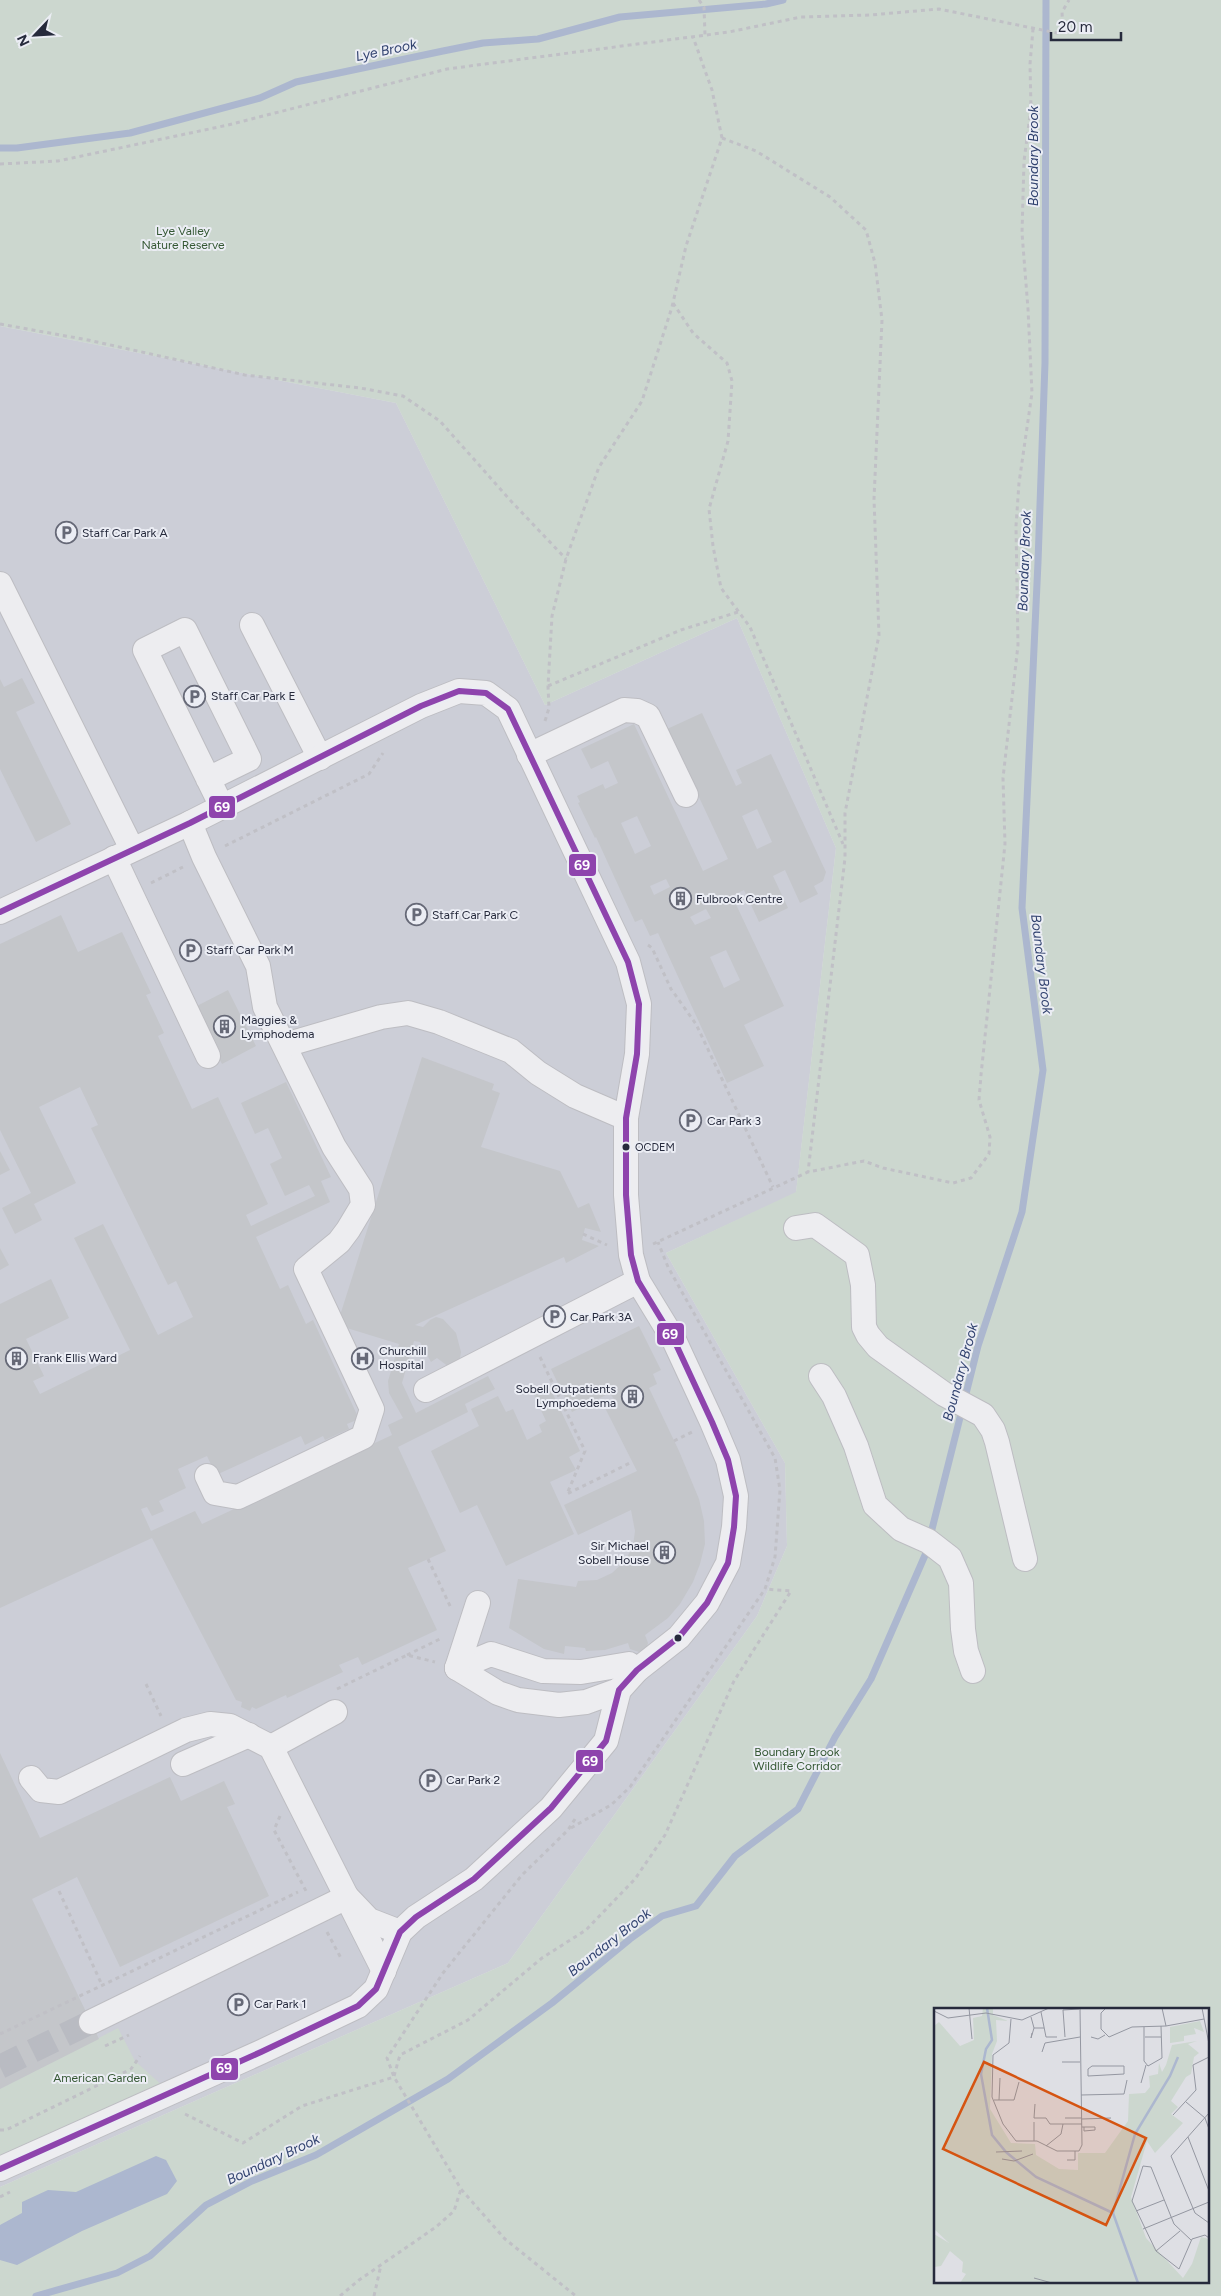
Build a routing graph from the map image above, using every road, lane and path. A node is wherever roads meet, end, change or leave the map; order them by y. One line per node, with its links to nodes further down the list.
1 (699, 0): 4 (path)
2 (1069, 0): 3 (path)
3 (1032, 29): 4 (path); 31 (path)
4 (705, 35): 5 (path)
5 (693, 36): 6 (path); 7 (path)
6 (722, 138): 8 (path); 22 (path)
7 (0, 164)
8 (673, 303): 10 (path); 12 (path)
9 (0, 324): 10 (path)
10 (566, 559): 14 (path)
11 (0, 584): 23 (street)
12 (738, 612): 14 (path); 22 (path)
13 (252, 625): 17 (street)
14 (548, 686): 16 (path)
15 (384, 751): 24 (path)
16 (538, 751): 17 (street); 19 (street); 30 (street)
17 (320, 758): 20 (street)
18 (208, 779): 18 (street); 20 (street)
19 (686, 795)
20 (222, 807): 21 (street)
21 (190, 823): 23 (street); 24 (street)
22 (845, 847): 31 (path)
23 (123, 854): 25 (street); 26 (street)
24 (204, 857): 25 (path); 28 (street)
25 (125, 881): 29 (street)
26 (0, 912)
27 (645, 943): 32 (path)
28 (285, 1046): 30 (street); 40 (street)
29 (208, 1056)
30 (626, 1118): 35 (street)
31 (808, 1172): 32 (path)
32 (774, 1187): 34 (path)
33 (796, 1228): 42 (street)
34 (649, 1246)
35 (638, 1281): 38 (street); 49 (street)
36 (547, 1352): 39 (path)
37 (821, 1376): 50 (street)
38 (426, 1390)
39 (632, 1462)
40 (207, 1476)
41 (428, 1559): 45 (path)
42 (1025, 1559)
43 (765, 1589): 75 (path)
44 (478, 1602): 48 (street)
45 (455, 1615)
46 (448, 1636): 47 (path)
47 (407, 1655): 48 (path); 53 (path)
48 (457, 1668): 49 (street); 52 (street)
49 (637, 1670): 52 (street)
50 (973, 1671)
51 (146, 1684): 54 (path)
52 (619, 1690): 66 (street)
53 (333, 1702): 56 (street)
54 (164, 1722)
55 (248, 1735): 56 (street); 57 (street); 58 (street)
56 (272, 1747): 59 (street)
57 (182, 1764)
58 (32, 1778)
59 (301, 1806): 61 (street); 62 (path)
60 (568, 1830): 75 (path)
61 (335, 1874): 62 (path); 64 (street)
62 (305, 1889): 65 (path); 69 (path)
63 (58, 1891): 69 (path)
64 (347, 1897): 65 (street); 66 (street); 68 (street)
65 (317, 1911): 67 (path); 70 (street)
66 (400, 1932): 68 (street)
67 (342, 1960)
68 (384, 1971): 78 (street)
69 (102, 1985): 71 (path)
70 (90, 2022)
71 (0, 2034)
72 (129, 2035): 73 (path)
73 (105, 2046)
74 (140, 2056): 77 (path)
75 (394, 2077): 76 (path); 80 (path)
76 (178, 2118)
77 (0, 2130)
78 (0, 2169)
79 (18, 2189): 81 (path)
80 (461, 2189): 82 (path); 85 (path)
81 (0, 2197)
82 (381, 2265): 83 (path); 84 (path)
83 (340, 2296)
84 (374, 2296)
85 (576, 2296)

